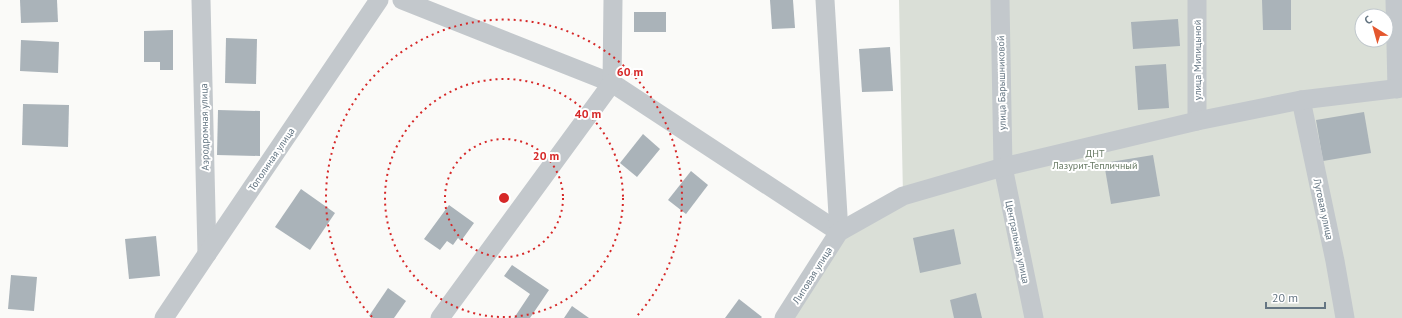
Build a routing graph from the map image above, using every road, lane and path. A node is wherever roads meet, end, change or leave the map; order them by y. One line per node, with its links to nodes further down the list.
1 (201, 0): 15 (street, Аэродромная улица)
2 (379, 0): 15 (street, Тополиная улица)
3 (402, 0): 9 (street)
4 (614, 0): 9 (street)
5 (825, 0): 14 (street)
6 (1000, 0): 13 (street, улица Барышниковой)
7 (1197, 0): 12 (street, улица Милицыной)
8 (1395, 0): 10 (street)
9 (612, 83): 14 (street); 17 (street)
10 (1399, 88): 11 (street)
11 (1301, 100): 12 (street); 20 (street, Луговая улица)
12 (1197, 121): 13 (street)
13 (1002, 167): 14 (street); 19 (street, Центральная улица)
14 (839, 232): 18 (street, Липовая улица)
15 (206, 254): 16 (street, Тополиная улица)
16 (164, 318)
17 (440, 318)
18 (784, 318)
19 (1034, 318)
20 (1345, 318)

